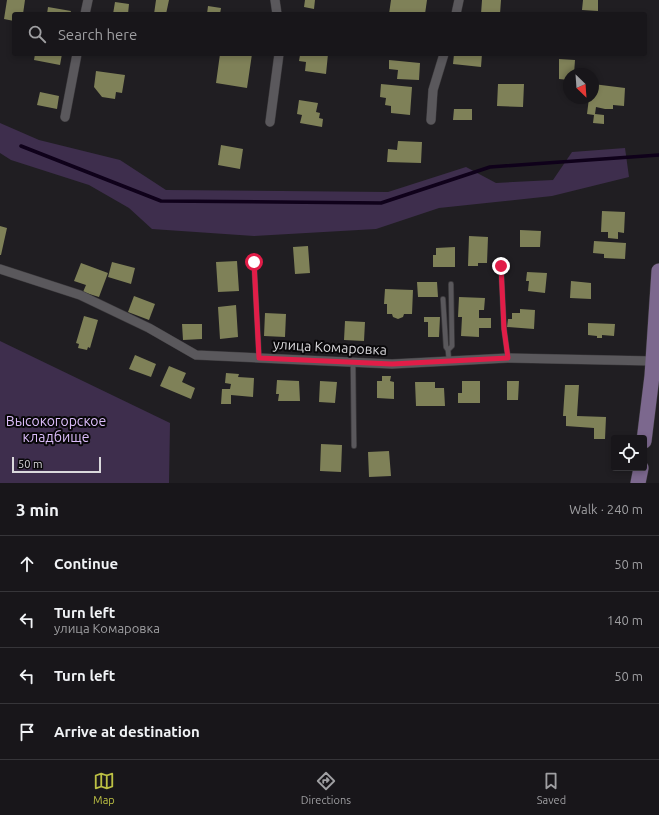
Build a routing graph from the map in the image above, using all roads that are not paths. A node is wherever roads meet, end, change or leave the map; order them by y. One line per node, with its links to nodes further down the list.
1 (88, 0): 4 (street)
2 (275, 0): 5 (street)
3 (459, 0): 6 (street)
4 (85, 12)
5 (277, 12)
6 (456, 12)
7 (77, 56): 10 (street)
8 (279, 56): 12 (street)
9 (443, 56): 11 (street)
10 (64, 118)
11 (431, 120)
12 (270, 122)
13 (254, 262): 20 (lane)
14 (501, 266): 21 (lane)
15 (0, 269): 20 (street, улица Комаровка)
16 (659, 271): 24 (main road)
17 (451, 284): 19 (lane)
18 (443, 299): 19 (lane)
19 (448, 350): 22 (lane)
20 (259, 358): 23 (street, улица Комаровка)
21 (508, 358): 22 (street, улица Комаровка); 24 (street, улица Комаровка)
22 (449, 361): 23 (street, улица Комаровка)
23 (353, 362): 26 (lane)
24 (654, 371): 25 (main road)
25 (645, 435)
26 (354, 446)
27 (640, 471): 28 (main road)
28 (638, 483)

